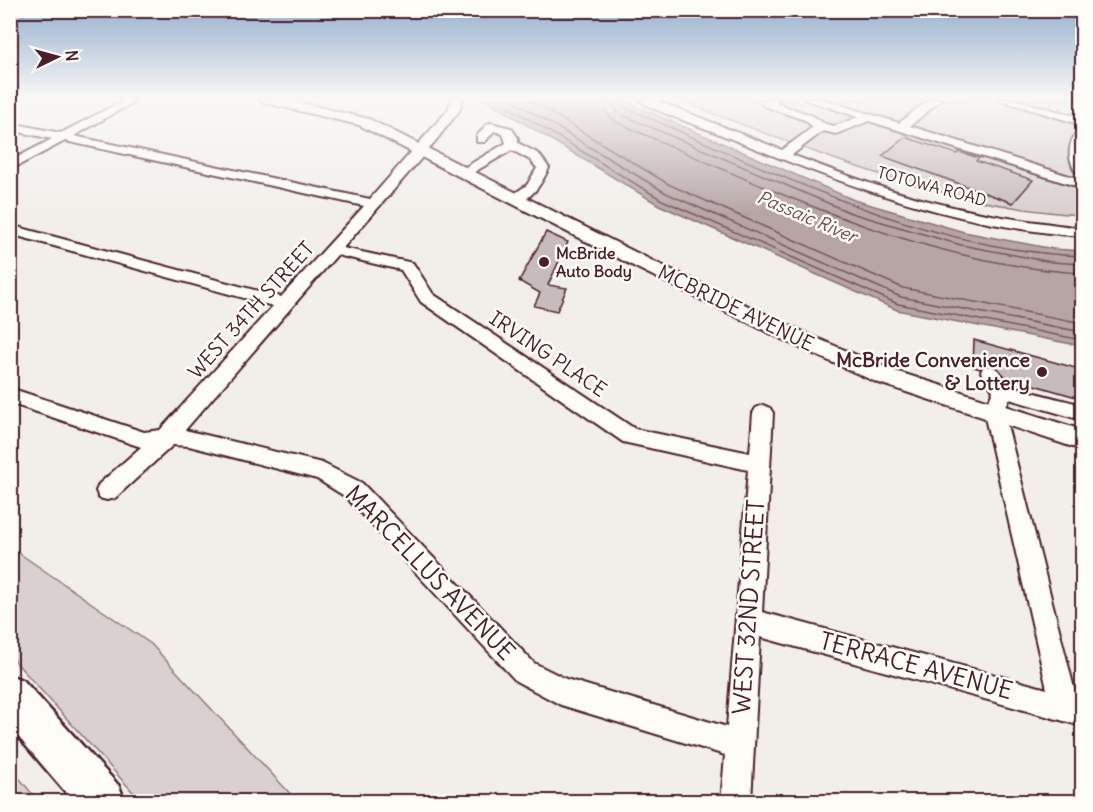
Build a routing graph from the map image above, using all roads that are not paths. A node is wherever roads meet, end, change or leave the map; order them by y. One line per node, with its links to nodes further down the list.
1 (63, 137): 12 (street); 17 (street)
2 (393, 137): 10 (main road, MCBRIDE AVENUE)
3 (432, 137): 10 (street, WEST 34TH STREET)
4 (511, 137): 9 (street)
5 (741, 137): 11 (street, TOTOWA ROAD)
6 (808, 137): 11 (street)
7 (936, 137): 15 (street)
8 (1079, 137): 13 (street)
9 (512, 145): 14 (street); 16 (street)
10 (421, 151): 14 (main road, MCBRIDE AVENUE); 17 (street, WEST 34TH STREET)
11 (785, 154): 19 (street, TOTOWA ROAD)
12 (10, 166)
13 (1083, 171)
14 (464, 172): 16 (main road, MCBRIDE AVENUE)
15 (1083, 184)
16 (515, 198): 27 (main road, MCBRIDE AVENUE)
17 (372, 204): 20 (street, WEST 34TH STREET)
18 (10, 229): 21 (street)
19 (1083, 232)
20 (333, 250): 21 (street, WEST 34TH STREET); 30 (street, IRVING PLACE)
21 (284, 303): 28 (street, WEST 34TH STREET)
22 (990, 372): 23 (street)
23 (1003, 390): 25 (street); 27 (street)
24 (10, 396): 28 (street, MARCELLUS AVENUE)
25 (1083, 412)
26 (763, 413): 30 (street, WEST 32ND STREET)
27 (994, 413): 29 (main road, MCBRIDE AVENUE); 34 (street)
28 (165, 438): 31 (street, WEST 34TH STREET); 35 (street, MARCELLUS AVENUE)
29 (1083, 440)
30 (759, 464): 32 (street, WEST 32ND STREET)
31 (107, 491)
32 (749, 621): 34 (street, TERRACE AVENUE); 35 (street, WEST 32ND STREET)
33 (10, 695): 36 (highway)
34 (1074, 710)
35 (740, 745): 37 (street, WEST 32ND STREET)
36 (104, 801)
37 (736, 801)

